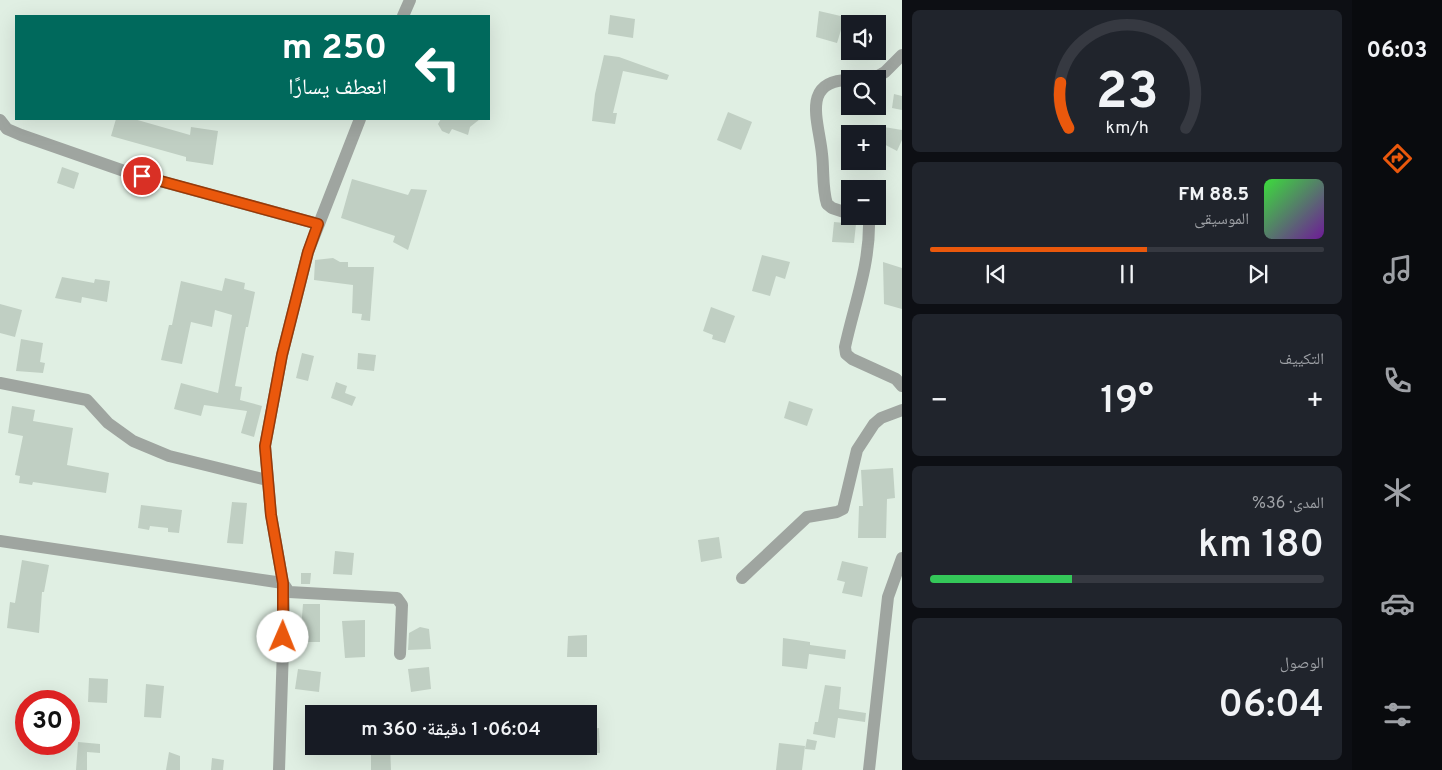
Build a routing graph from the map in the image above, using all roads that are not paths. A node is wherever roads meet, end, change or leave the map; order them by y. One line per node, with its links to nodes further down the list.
1 (410, 0): 2 (street)
2 (403, 15)
3 (902, 55): 4 (street)
4 (886, 71)
5 (841, 81): 8 (street)
6 (0, 120): 9 (street)
7 (360, 120): 9 (street)
8 (841, 211)
9 (318, 224): 14 (street)
10 (869, 225): 11 (street)
11 (900, 381)
12 (0, 383): 14 (street)
13 (902, 410): 17 (street)
14 (267, 480): 18 (street)
15 (0, 541): 18 (street)
16 (902, 558): 21 (street)
17 (742, 578)
18 (283, 583): 19 (street); 20 (street)
19 (400, 654)
20 (279, 770)
21 (869, 770)

